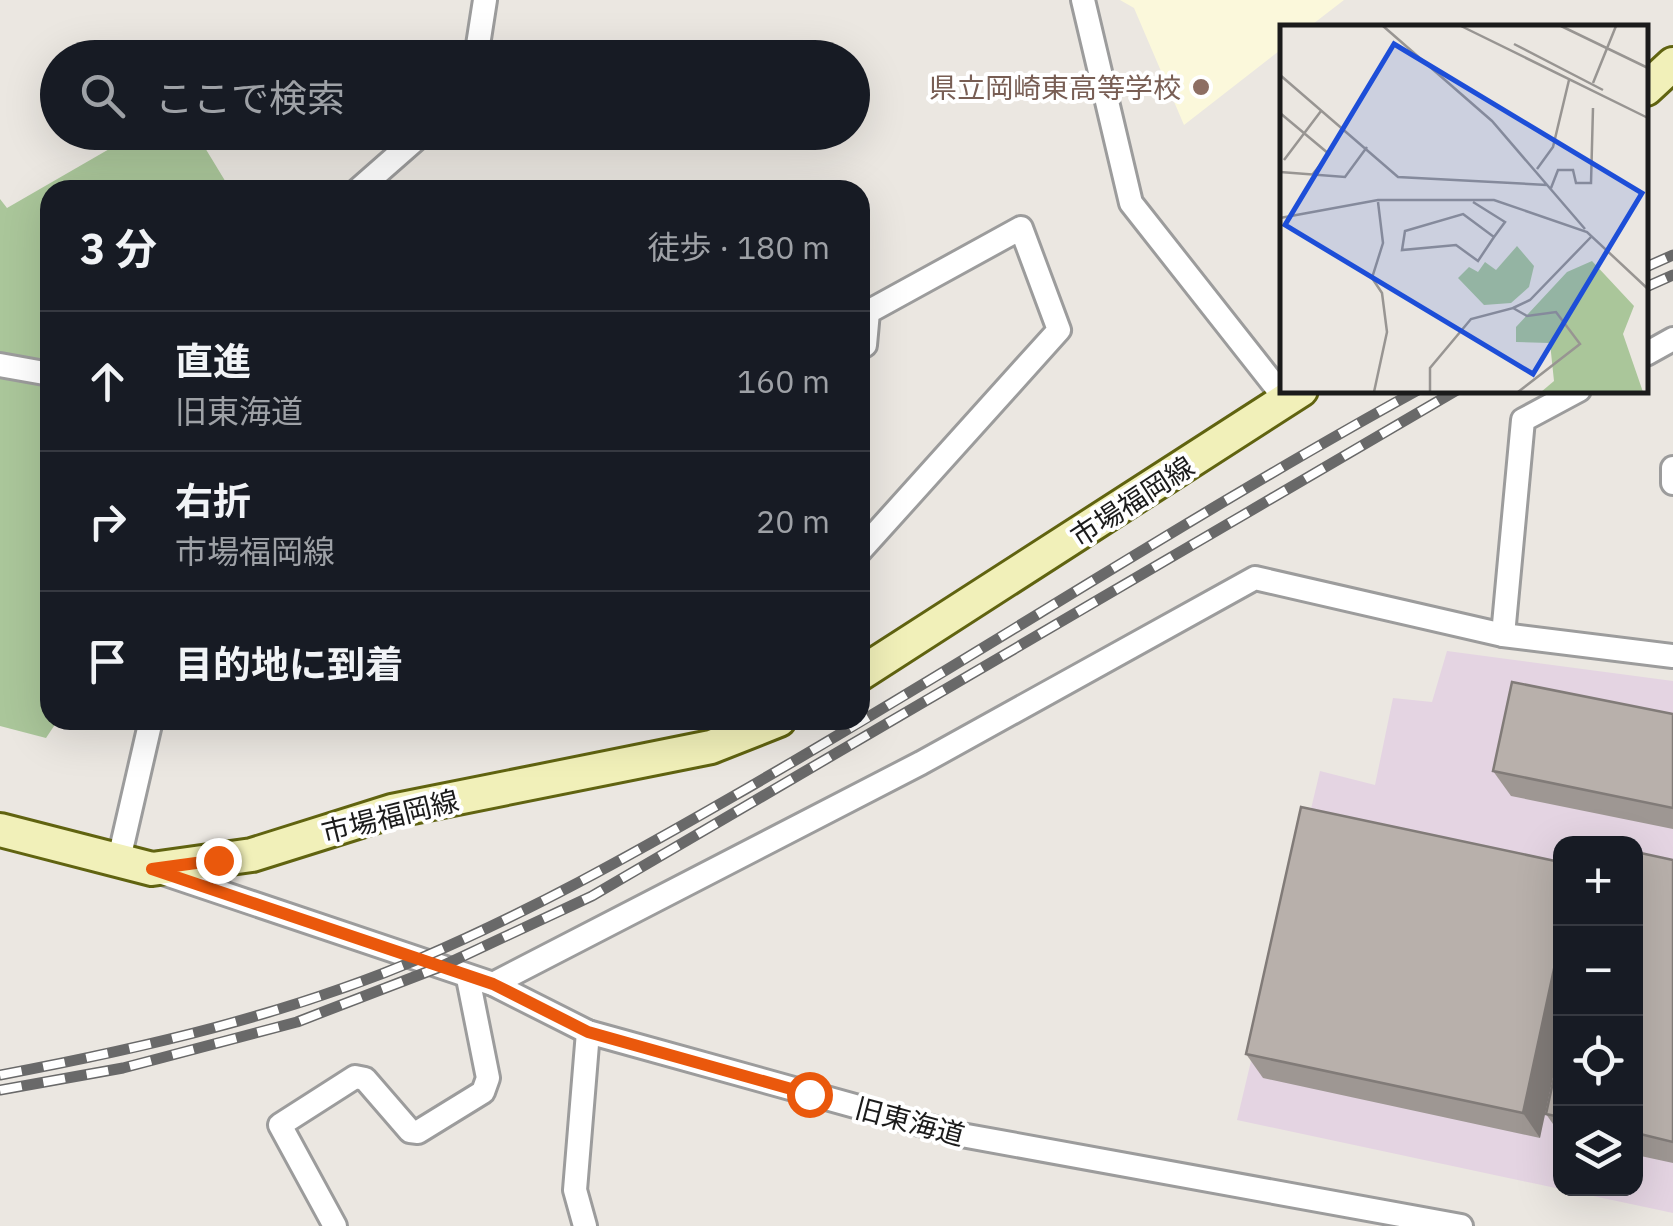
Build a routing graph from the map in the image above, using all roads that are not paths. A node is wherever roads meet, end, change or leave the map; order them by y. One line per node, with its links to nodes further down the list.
1 (485, 0): 3 (street)
2 (1084, 0): 13 (street)
3 (479, 40)
4 (1673, 64): 5 (main road)
5 (1648, 88)
6 (404, 150): 7 (street)
7 (369, 180)
8 (870, 311): 18 (street)
9 (1673, 339): 10 (street)
10 (1648, 353)
11 (0, 365): 12 (street)
12 (40, 372)
13 (1280, 379)
14 (1574, 392): 19 (street)
15 (1294, 396): 21 (main road, 市場福岡線)
16 (1673, 468): 17 (street)
17 (1673, 483)
18 (870, 540)
19 (1503, 635): 20 (street); 28 (street)
20 (1673, 656)
21 (870, 668)
22 (149, 730): 25 (street)
23 (753, 730): 26 (main road, 市場福岡線)
24 (0, 830): 25 (main road, 市場福岡線)
25 (119, 859): 26 (main road, 市場福岡線)
26 (152, 869): 27 (street, 旧東海道)
27 (468, 978): 28 (street, 旧東海道); 30 (street)
28 (493, 984): 29 (street, 旧東海道)
29 (588, 1032): 31 (street); 32 (street, 旧東海道)
30 (335, 1226)
31 (585, 1226)
32 (1461, 1226)

